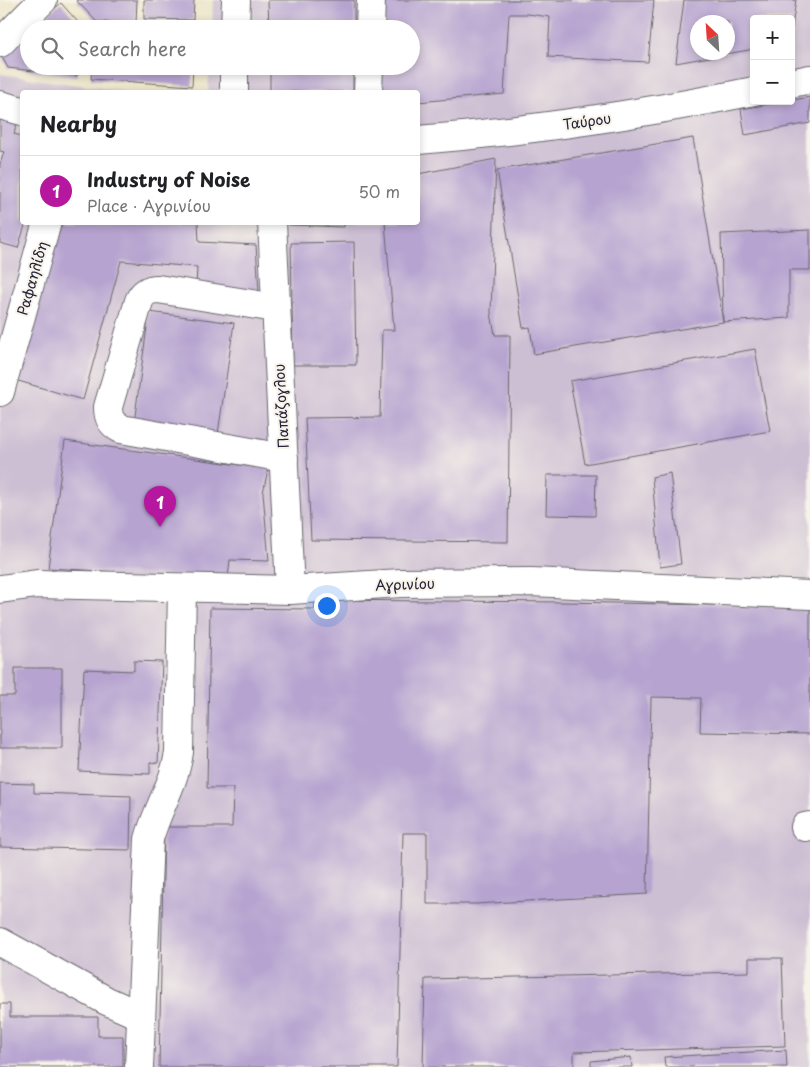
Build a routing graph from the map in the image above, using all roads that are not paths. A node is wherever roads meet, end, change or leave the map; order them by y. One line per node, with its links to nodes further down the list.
1 (43, 0): 4 (street)
2 (236, 0): 5 (street)
3 (371, 0): 6 (street)
4 (23, 20)
5 (235, 20)
6 (370, 20)
7 (20, 22): 8 (street)
8 (0, 42)
9 (234, 75): 13 (street)
10 (369, 75): 14 (street)
11 (810, 80): 12 (street)
12 (795, 82)
13 (234, 90)
14 (368, 90)
15 (750, 92): 18 (street, Ταύρου)
16 (0, 105): 17 (street)
17 (20, 110)
18 (420, 140)
19 (46, 225): 22 (street, Ραφαηλίδη)
20 (272, 225): 21 (street, Παπάζογλου)
21 (276, 308): 23 (street, Παπάζογλου); 23 (street)
22 (0, 392)
23 (284, 458): 26 (street, Παπάζογλου)
24 (182, 588): 25 (street, Αγρινίου); 26 (street, Αγρινίου); 29 (street)
25 (0, 589)
26 (290, 590): 27 (street, Αγρινίου)
27 (810, 595)
28 (0, 942): 29 (street)
29 (141, 1016): 30 (street)
30 (139, 1067)

